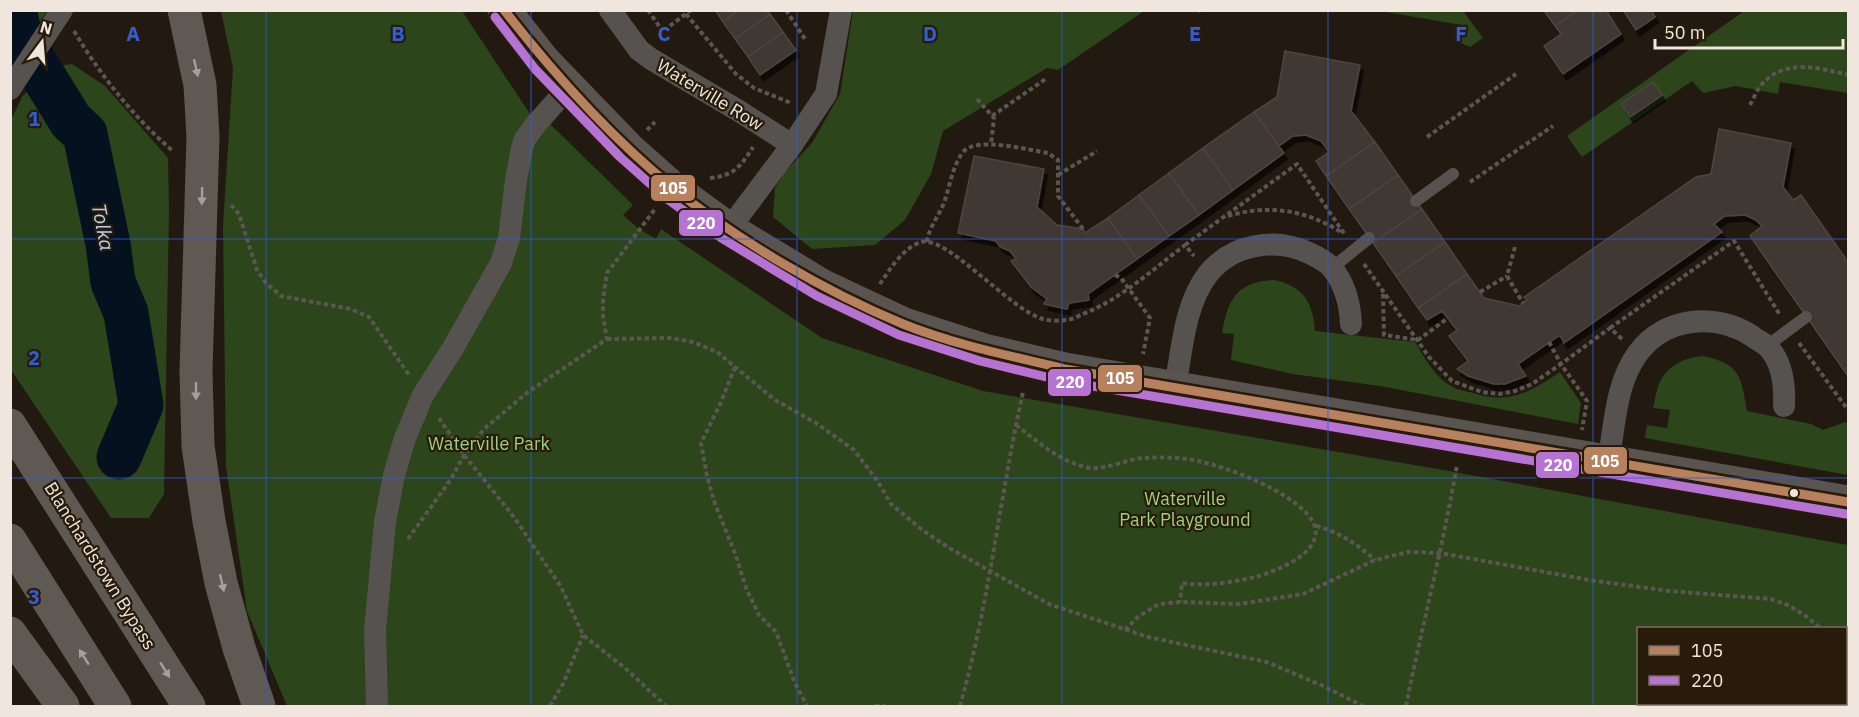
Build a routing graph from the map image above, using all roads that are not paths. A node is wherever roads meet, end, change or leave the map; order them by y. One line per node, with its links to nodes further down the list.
1 (184, 10): 27 (highway, one-way to 27)
2 (504, 10): 6 (street)
3 (610, 10): 8 (street, Waterville Row)
4 (841, 10): 8 (street)
5 (62, 12): 7 (street)
6 (569, 87): 11 (street); 28 (street)
7 (10, 89)
8 (792, 145): 11 (street)
9 (1453, 174): 10 (lane)
10 (1416, 201)
11 (729, 229): 17 (street)
12 (1369, 238): 13 (lane)
13 (1332, 268): 15 (street); 17 (street)
14 (1806, 317): 16 (lane)
15 (1351, 324)
16 (1767, 346): 18 (street); 20 (street)
17 (1175, 388): 20 (street)
18 (1784, 406)
19 (10, 425): 26 (highway, Blanchardstown Bypass, one-way to 26)
20 (1593, 460): 21 (street)
21 (1848, 502)
22 (10, 540): 25 (highway, one-way to 22)
23 (10, 633): 24 (highway)
24 (63, 706)
25 (115, 706)
26 (189, 706)
27 (259, 706)
28 (377, 706)

